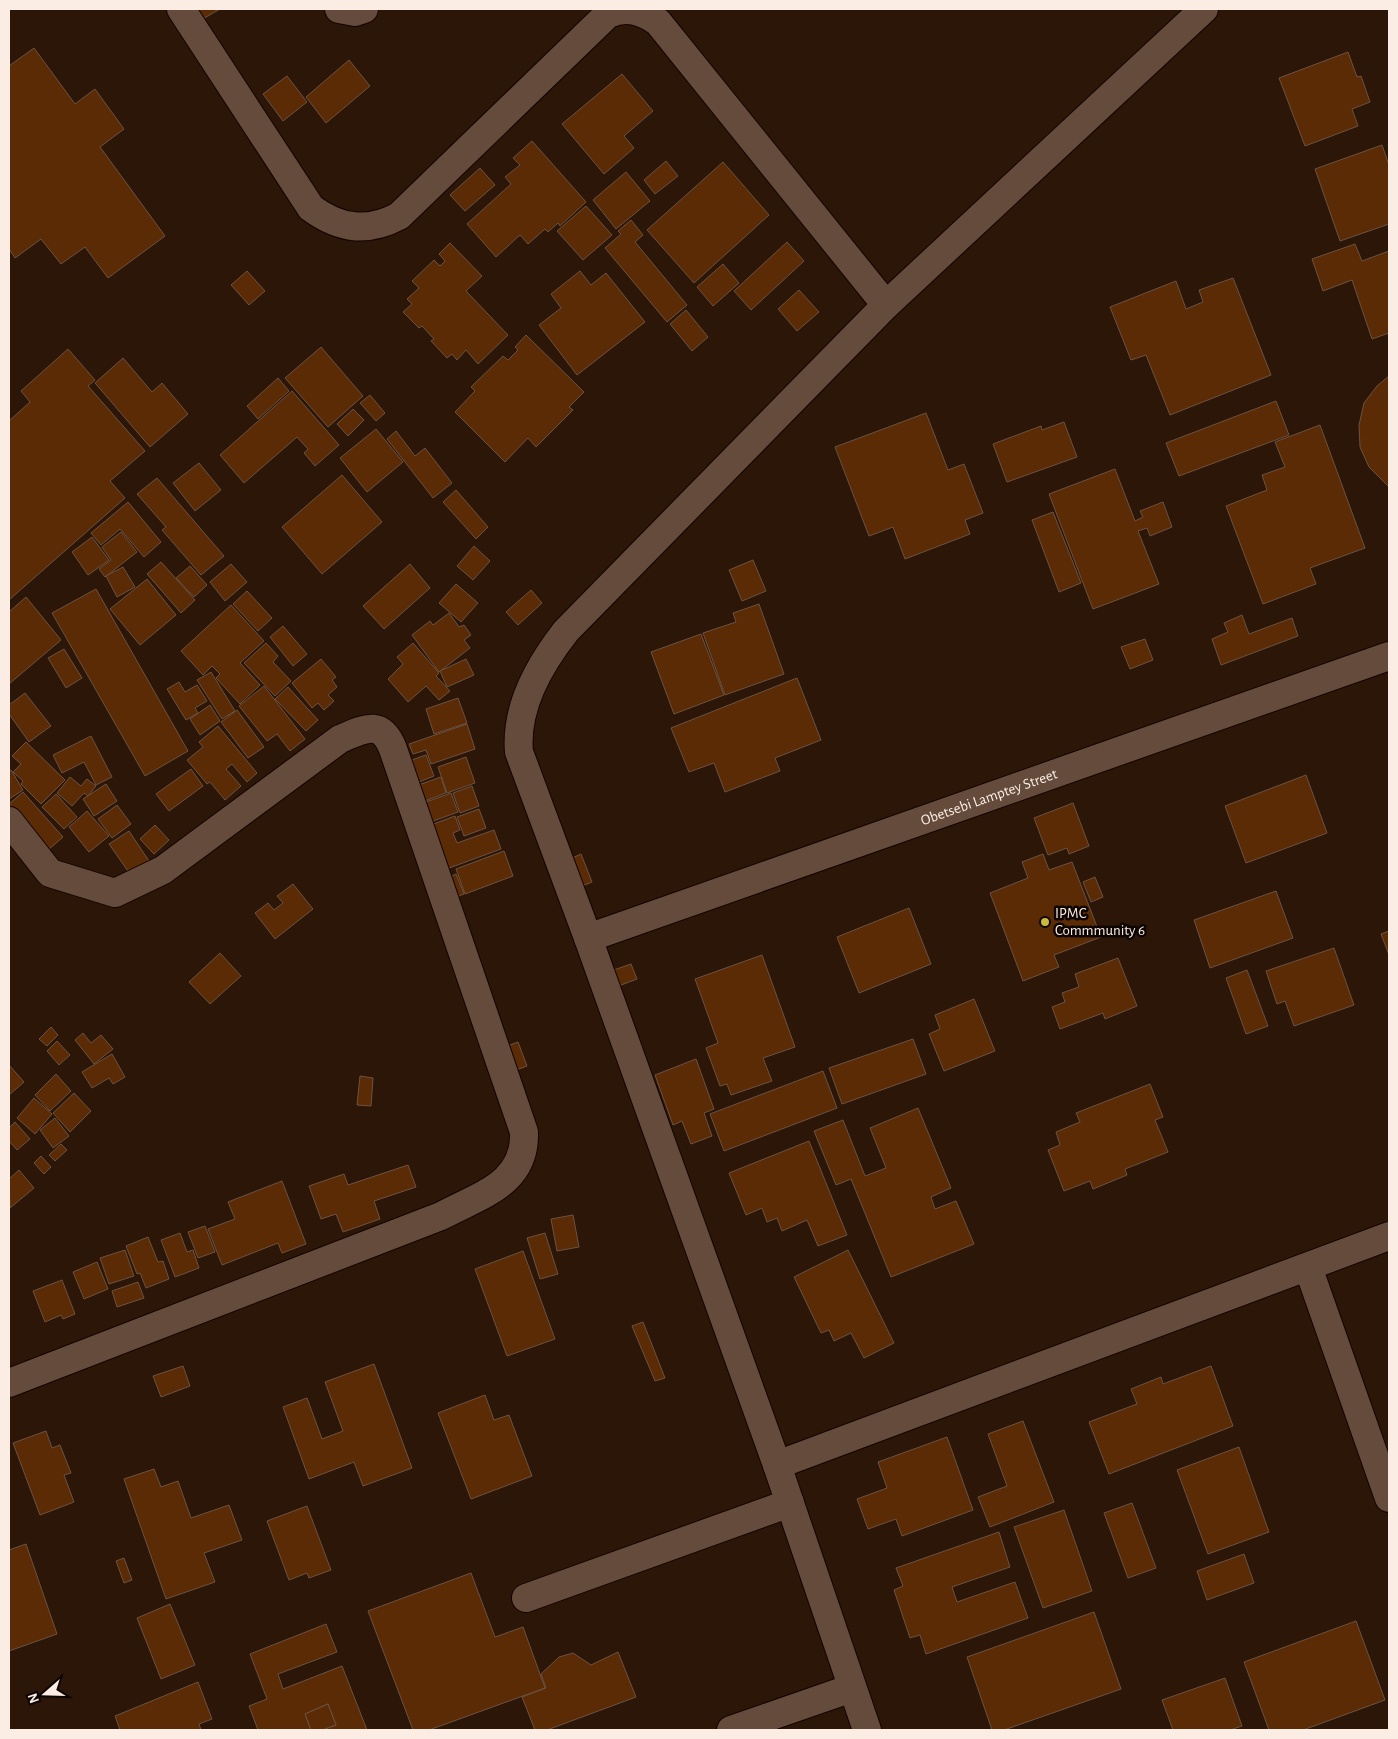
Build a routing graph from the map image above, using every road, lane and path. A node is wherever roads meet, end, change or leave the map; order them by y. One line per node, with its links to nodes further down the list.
1 (181, 9): 5 (street)
2 (339, 9): 3 (street)
3 (364, 9)
4 (1204, 9): 5 (street)
5 (886, 305): 8 (street)
6 (1389, 656): 8 (street, Obetsebi Lamptey Street)
7 (9, 822): 11 (street)
8 (588, 938): 12 (street)
9 (1389, 1236): 10 (street)
10 (1308, 1268): 12 (street); 13 (street)
11 (9, 1384)
12 (777, 1465): 14 (street)
13 (1389, 1498)
14 (790, 1502): 15 (street); 16 (street)
15 (526, 1598)
16 (852, 1688): 17 (street); 18 (street)
17 (731, 1730)
18 (867, 1730)

